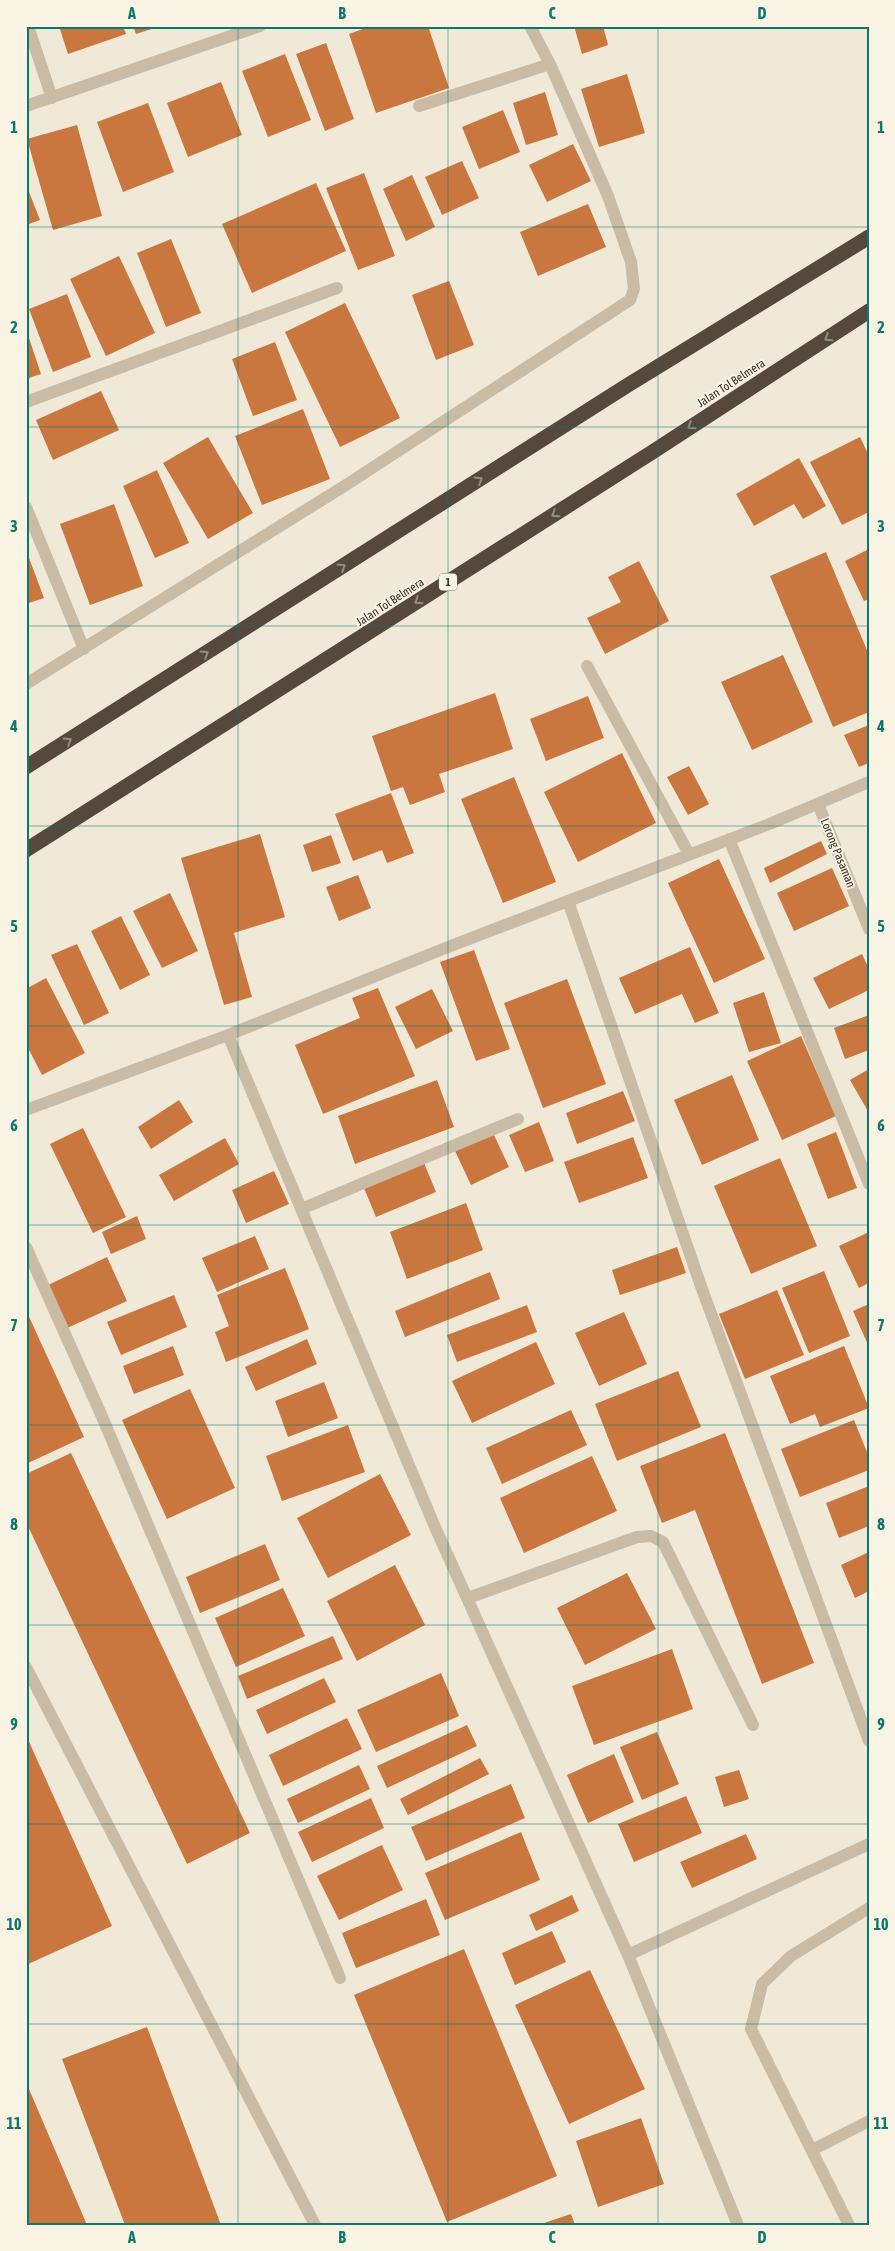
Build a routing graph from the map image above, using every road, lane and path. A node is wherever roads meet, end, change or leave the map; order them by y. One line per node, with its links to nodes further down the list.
1 (28, 26): 5 (street)
2 (260, 26): 5 (street)
3 (530, 26): 4 (street)
4 (550, 64): 7 (street); 13 (street)
5 (52, 98): 6 (street)
6 (26, 106)
7 (419, 106)
8 (869, 237): 16 (highway, one-way to 8)
9 (337, 288): 11 (street)
10 (869, 311): 20 (highway, Jalan Tol Belmera / 1, one-way to 20)
11 (26, 402)
12 (26, 507): 13 (street)
13 (84, 649): 15 (street)
14 (587, 666): 21 (street)
15 (26, 684)
16 (26, 766)
17 (869, 782): 18 (street)
18 (818, 804): 19 (street); 23 (street, Lorong Pasaman)
19 (729, 839): 21 (street); 27 (street)
20 (26, 850)
21 (690, 854): 22 (street)
22 (568, 901): 24 (street); 33 (street)
23 (869, 929)
24 (228, 1035): 25 (street); 28 (street)
25 (26, 1110)
26 (518, 1119): 28 (street)
27 (869, 1184)
28 (301, 1209): 30 (street)
29 (26, 1248): 37 (street)
30 (468, 1598): 32 (street); 36 (street)
31 (26, 1667): 40 (street)
32 (752, 1724)
33 (869, 1741)
34 (869, 1844): 36 (street)
35 (869, 1908): 39 (street)
36 (628, 1955): 41 (street)
37 (340, 1978)
38 (869, 2121): 39 (street)
39 (812, 2150): 42 (street)
40 (315, 2225)
41 (738, 2225)
42 (849, 2225)

